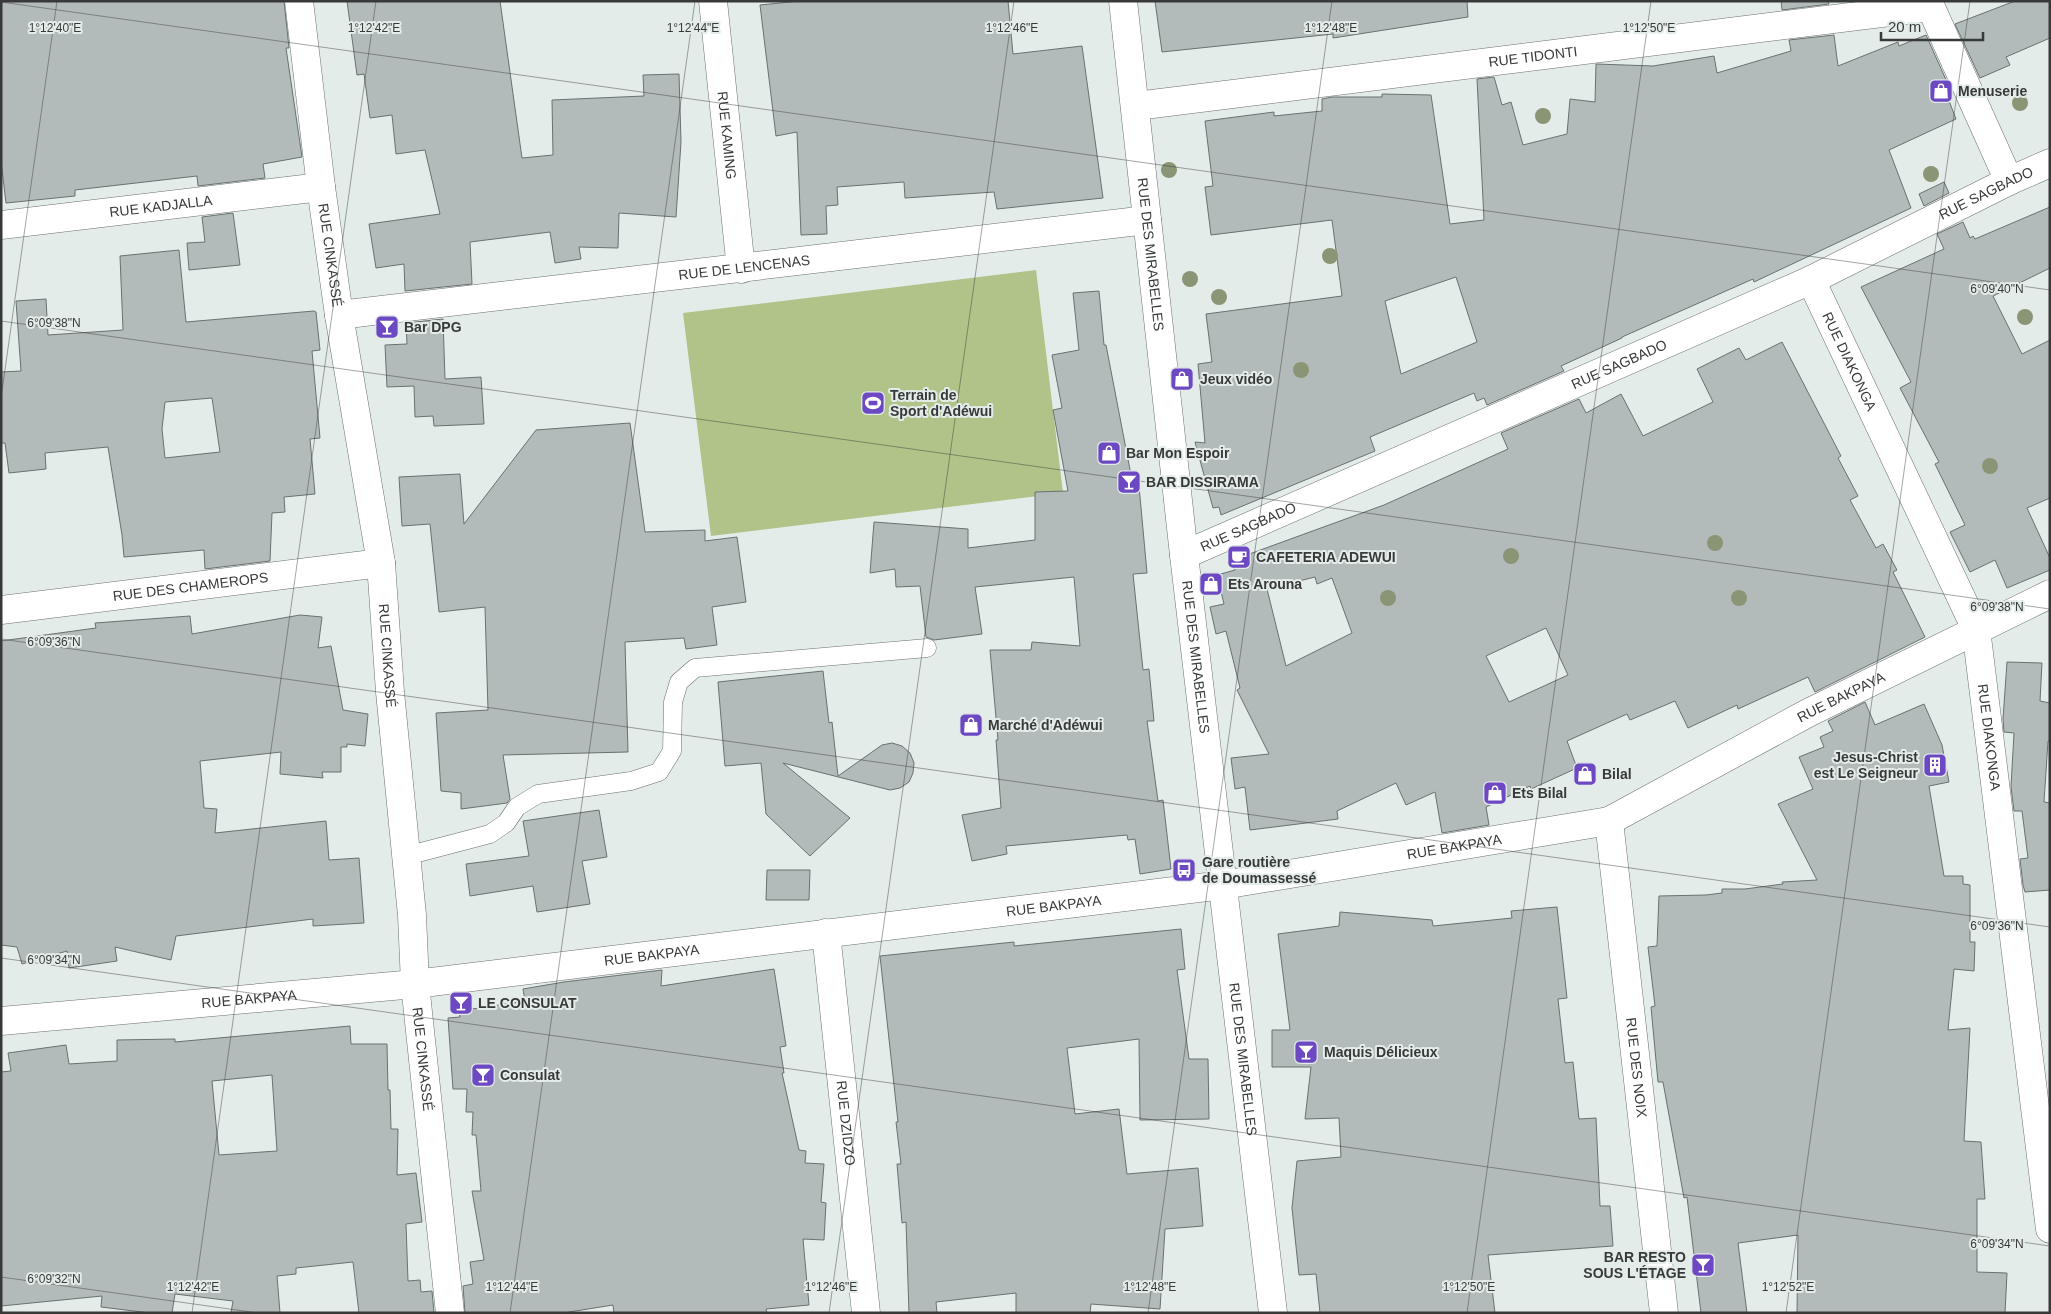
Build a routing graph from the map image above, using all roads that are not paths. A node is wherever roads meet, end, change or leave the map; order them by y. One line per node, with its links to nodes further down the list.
1 (300, 1): 8 (street, RUE CINKASSÉ)
2 (713, 1): 11 (street, RUE KAMING)
3 (1123, 1): 5 (street, RUE DES MIRABELLES)
4 (1929, 4): 5 (street, RUE TIDONTI); 7 (street)
5 (1136, 106): 9 (street, RUE DES MIRABELLES)
6 (2050, 163): 7 (street, RUE SAGBADO)
7 (2009, 181): 12 (street, RUE SAGBADO)
8 (321, 187): 10 (street, RUE KADJALLA); 13 (street, RUE CINKASSÉ)
9 (1147, 220): 11 (street, RUE DE LENCENAS); 14 (street, RUE DES MIRABELLES)
10 (1, 225)
11 (741, 269): 13 (street, RUE DE LENCENAS)
12 (1811, 280): 14 (street, RUE SAGBADO); 18 (street, RUE DIAKONGA)
13 (340, 315): 15 (street, RUE CINKASSÉ)
14 (1184, 555): 22 (street, RUE DES MIRABELLES)
15 (381, 563): 17 (street, RUE DES CHAMEROPS); 21 (street, RUE CINKASSÉ)
16 (2050, 594): 18 (street, RUE BAKPAYA)
17 (1, 610)
18 (1976, 629): 20 (street, RUE BAKPAYA); 26 (street, RUE DIAKONGA)
19 (927, 648): 21 (lane)
20 (1609, 821): 22 (street, RUE BAKPAYA); 30 (street, RUE DES NOIX)
21 (406, 856): 24 (street, RUE CINKASSÉ)
22 (1223, 885): 23 (street, RUE BAKPAYA); 29 (street, RUE DES MIRABELLES)
23 (826, 933): 24 (street, RUE BAKPAYA); 28 (street, RUE DZIDZO)
24 (415, 984): 25 (street, RUE BAKPAYA); 27 (street, RUE CINKASSÉ)
25 (1, 1021)
26 (2050, 1229)
27 (450, 1313)
28 (866, 1313)
29 (1273, 1313)
30 (1664, 1313)

